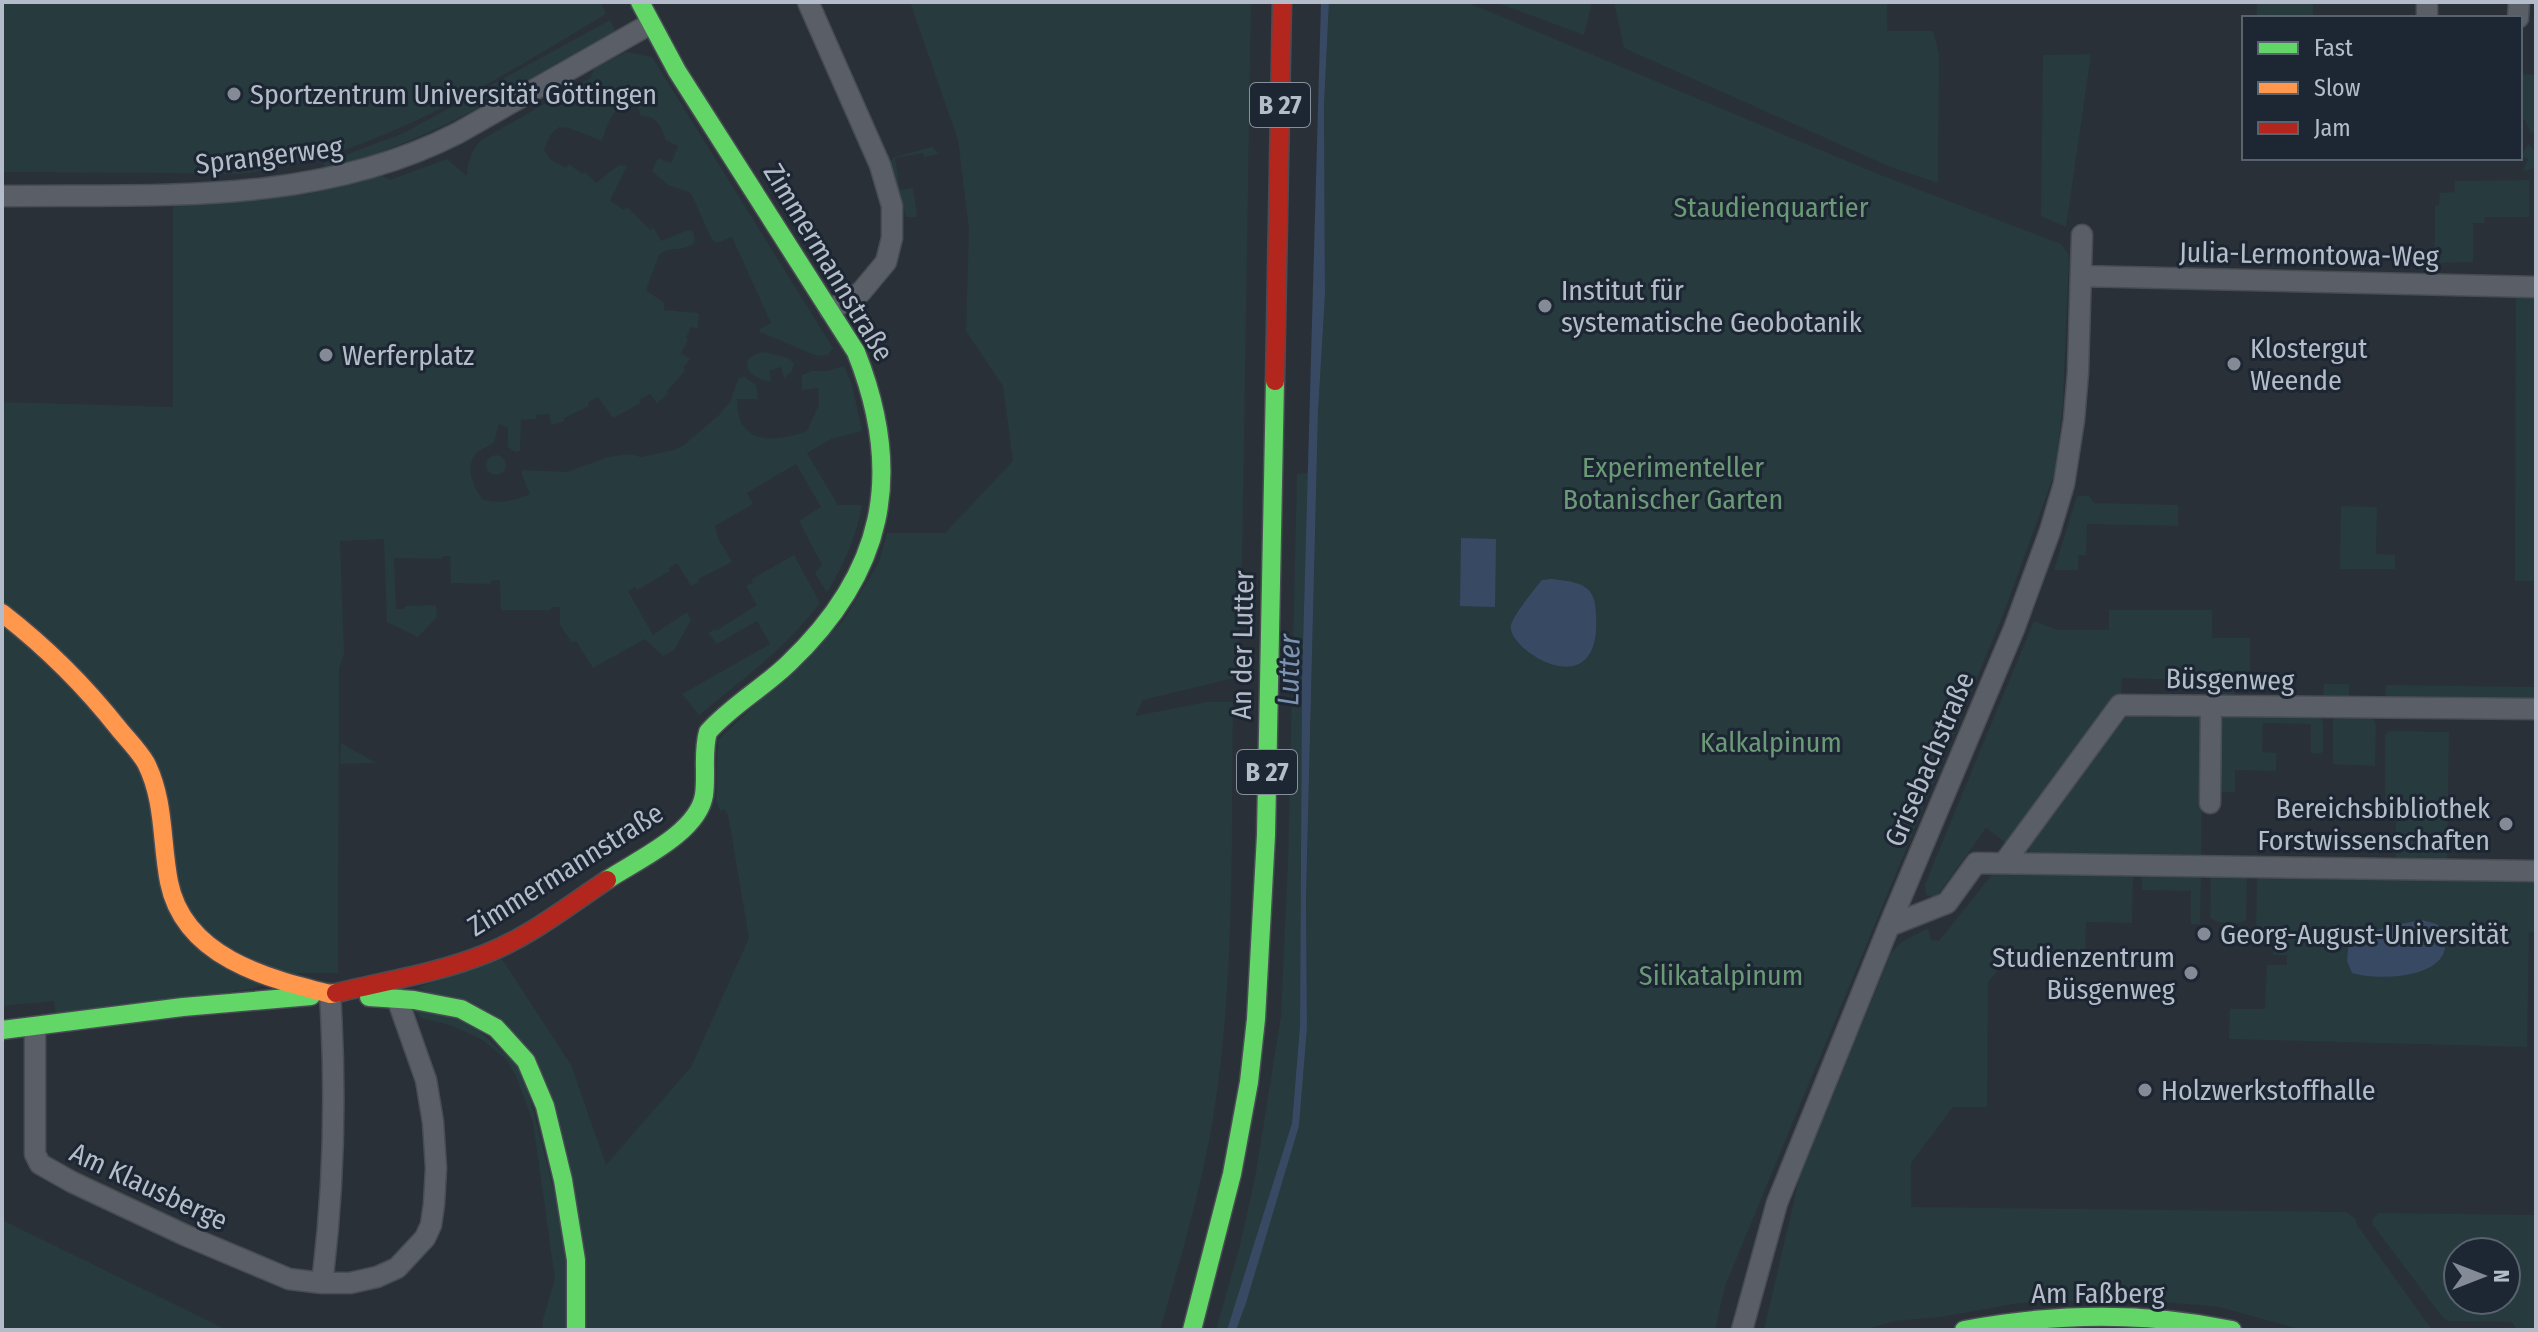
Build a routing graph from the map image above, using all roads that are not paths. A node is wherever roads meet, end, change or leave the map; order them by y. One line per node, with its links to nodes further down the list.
1 (640, 2): 4 (street, Zimmermannstraße)
2 (808, 2): 9 (street)
3 (1282, 2): 24 (street, An der Lutter / B 27)
4 (650, 24): 5 (street, Sprangerweg); 9 (street, Zimmermannstraße)
5 (2, 196)
6 (2082, 235): 7 (street, Grisebachstraße)
7 (2081, 276): 8 (street, Julia-Lermontowa-Weg); 16 (street, Grisebachstraße)
8 (2536, 287)
9 (830, 310): 17 (street, Zimmermannstraße)
10 (2, 613): 17 (street)
11 (2211, 707): 12 (street, Büsgenweg); 13 (street); 14 (street, Büsgenweg)
12 (2536, 709)
13 (2210, 803)
14 (2004, 863): 15 (street); 16 (street)
15 (2536, 871)
16 (1889, 926): 22 (street, Grisebachstraße)
17 (330, 994): 18 (street); 19 (street); 21 (street)
18 (397, 998): 21 (street, Am Klausberge); 23 (street)
19 (35, 1027): 20 (street); 21 (street, Am Klausberge)
20 (2, 1030)
21 (322, 1283)
22 (1754, 1289): 25 (street, Grisebachstraße); 26 (street, Grisebachstraße)
23 (576, 1330)
24 (1192, 1330)
25 (1742, 1330)
26 (1751, 1330)
27 (1964, 1330): 28 (street, Am Faßberg)
28 (2232, 1330)

